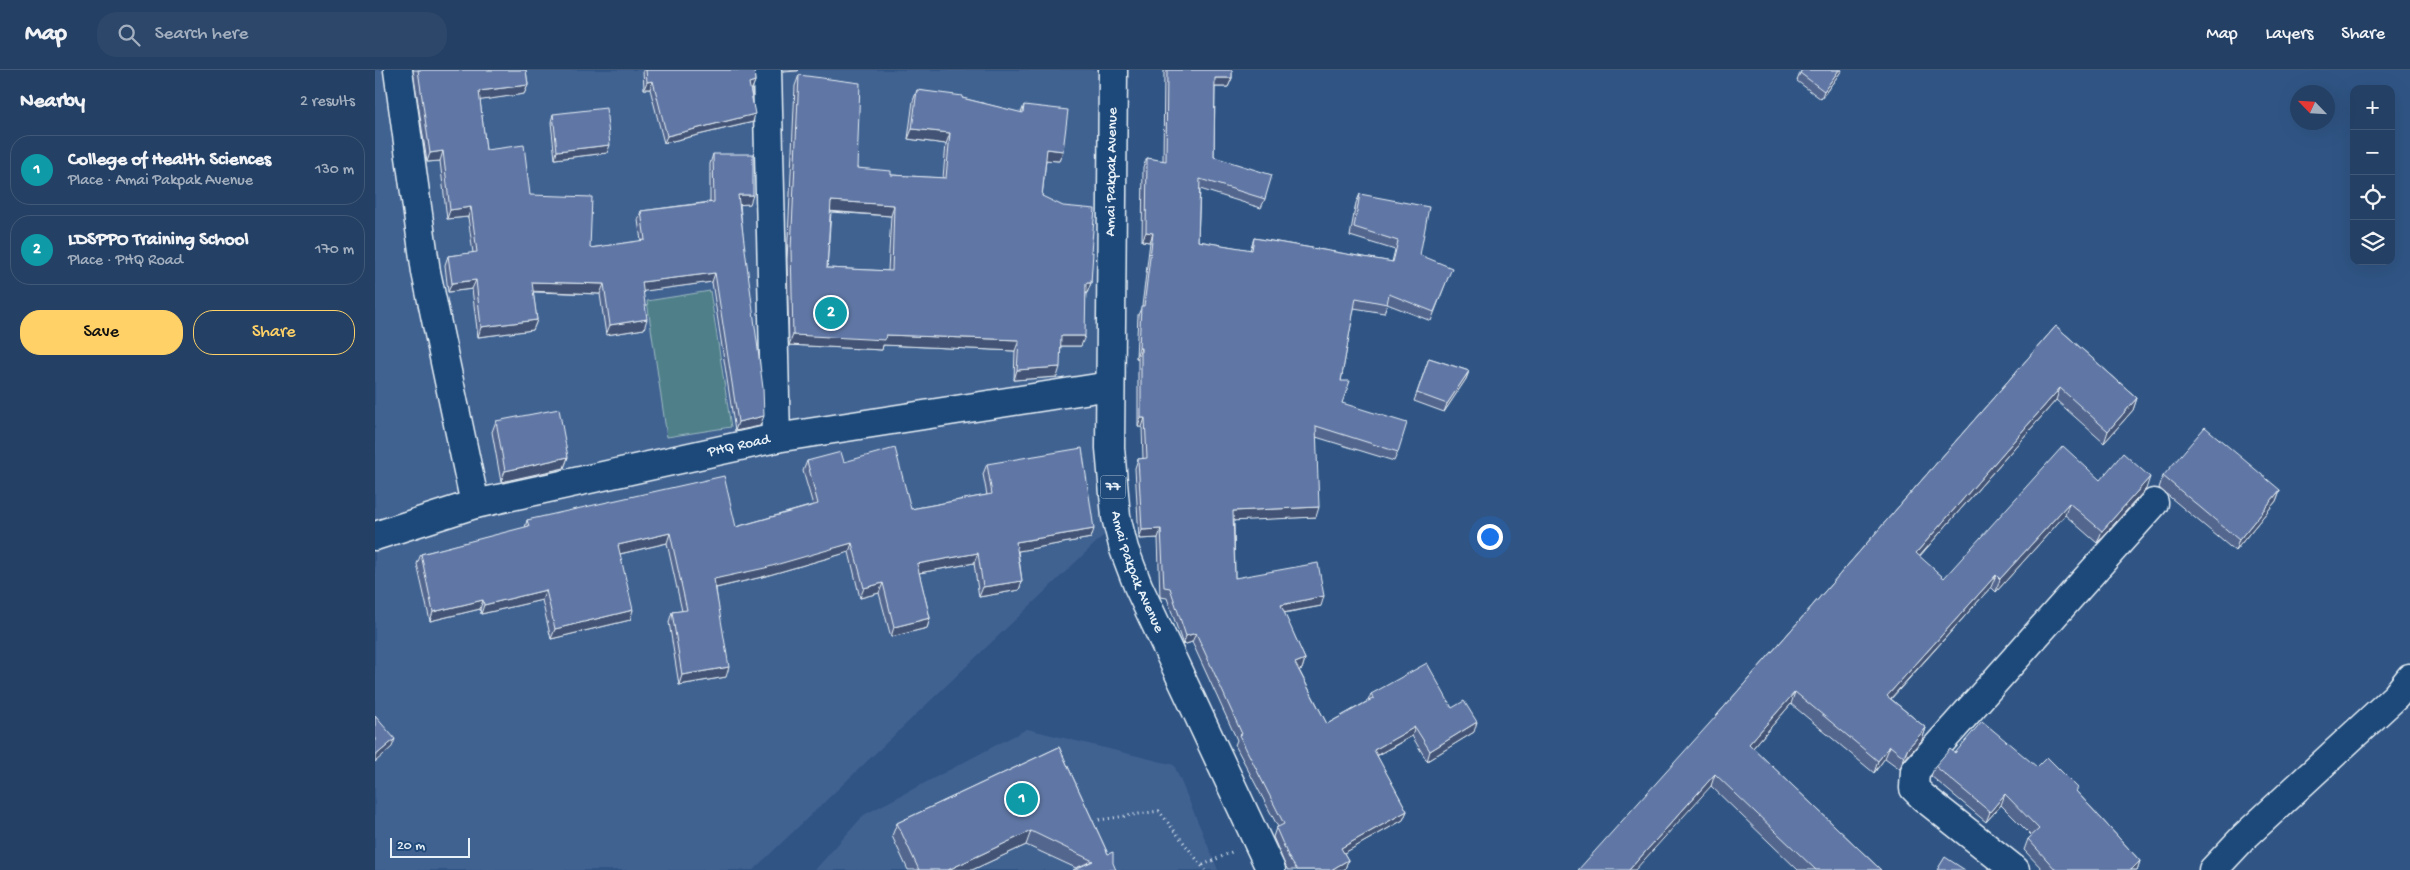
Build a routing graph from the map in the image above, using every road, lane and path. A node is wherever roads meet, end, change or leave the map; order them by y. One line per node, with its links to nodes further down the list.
1 (398, 70): 7 (main road)
2 (767, 70): 5 (main road)
3 (1113, 70): 4 (main road, Amai Pakpak Avenue / 77)
4 (1110, 386): 5 (main road, PHQ Road); 12 (main road, Amai Pakpak Avenue / 77)
5 (776, 438): 7 (main road, PHQ Road)
6 (2154, 503): 13 (main road)
7 (475, 504): 8 (main road, PHQ Road)
8 (375, 536)
9 (2410, 678): 14 (main road)
10 (1099, 820): 11 (path)
11 (1205, 870)
12 (1271, 870)
13 (2015, 870)
14 (2213, 870)

